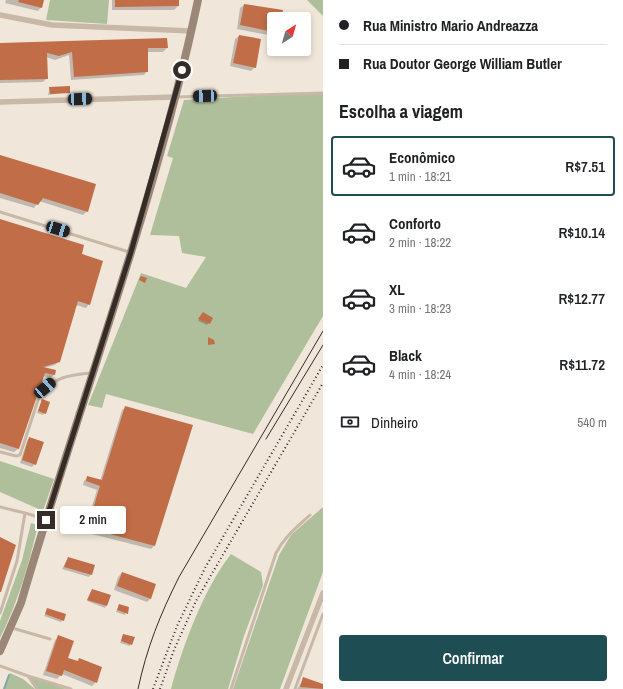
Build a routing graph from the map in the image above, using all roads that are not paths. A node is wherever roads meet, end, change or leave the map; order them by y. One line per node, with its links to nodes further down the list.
1 (198, 0): 3 (street)
2 (0, 15): 3 (street)
3 (192, 31): 5 (street)
4 (323, 93): 5 (lane)
5 (175, 97): 6 (street); 8 (street)
6 (0, 102)
7 (0, 212): 8 (lane)
8 (131, 252): 9 (street)
9 (92, 373): 10 (lane); 14 (street)
10 (0, 452)
11 (0, 507): 12 (lane)
12 (25, 513): 14 (lane); 16 (lane)
13 (310, 515): 25 (lane)
14 (46, 520): 18 (street)
15 (323, 593): 26 (street)
16 (0, 613)
17 (323, 614): 27 (lane)
18 (12, 628): 19 (lane); 20 (street)
19 (50, 639)
20 (0, 651)
21 (0, 666): 22 (lane)
22 (28, 676): 23 (lane); 24 (lane)
23 (37, 689)
24 (71, 689)
25 (231, 689)
26 (286, 689)
27 (296, 689)

